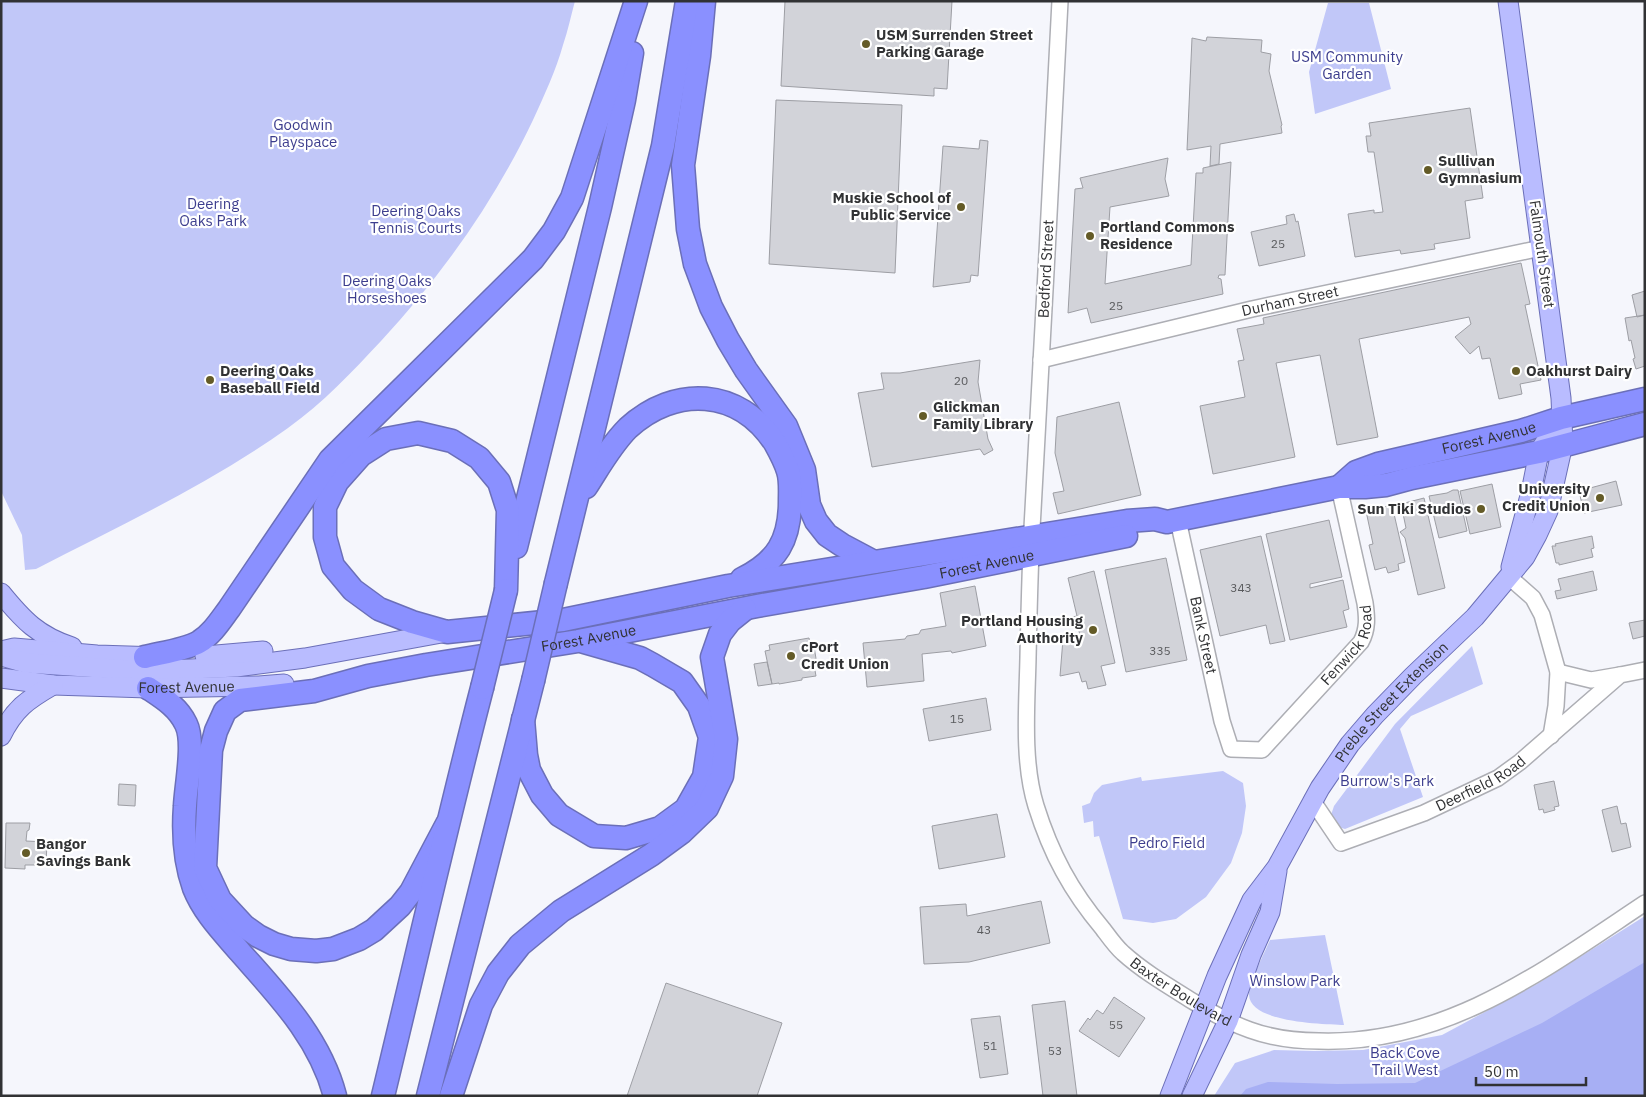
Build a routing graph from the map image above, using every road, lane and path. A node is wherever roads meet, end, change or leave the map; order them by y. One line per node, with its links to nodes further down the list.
1 (638, 1): 20 (highway); 29 (highway)
2 (687, 1): 14 (highway)
3 (704, 1): 17 (highway)
4 (1060, 1): 7 (street, Bedford Street)
5 (1508, 1): 6 (main road, Falmouth Street)
6 (1541, 248): 7 (street, Durham Street); 9 (main road, Falmouth Street)
7 (1041, 360): 16 (street, Bedford Street)
8 (1645, 399): 9 (highway, Forest Avenue)
9 (1561, 418): 11 (main road, Preble Street Extension); 12 (main road, Preble Street Extension); 13 (highway, Forest Avenue)
10 (1645, 424): 11 (highway, Forest Avenue)
11 (1563, 444): 12 (highway, Forest Avenue); 18 (main road, Preble Street Extension)
12 (1539, 452): 13 (highway, Forest Avenue); 18 (main road, Preble Street Extension)
13 (1339, 487): 15 (highway, Forest Avenue); 40 (street, Fenwick Road)
14 (575, 505): 19 (highway); 37 (highway, bridge)
15 (1173, 521): 16 (highway, Forest Avenue); 40 (street, Bank Street)
16 (1031, 547): 17 (highway, Forest Avenue); 22 (highway, Forest Avenue); 45 (street, Baxter Boulevard)
17 (874, 562): 19 (highway, Forest Avenue)
18 (1508, 576): 31 (street); 41 (main road, Preble Street Extension)
19 (728, 586): 23 (highway, Forest Avenue)
20 (506, 590): 23 (highway); 42 (highway, bridge)
21 (1, 593): 27 (main road)
22 (746, 608): 24 (highway, Forest Avenue); 50 (highway)
23 (447, 632): 25 (main road, Forest Avenue)
24 (578, 641): 33 (highway, Forest Avenue); 37 (highway)
25 (391, 643): 28 (main road, Forest Avenue); 29 (main road)
26 (1, 651): 27 (main road)
27 (97, 655): 29 (main road)
28 (1, 656)
29 (145, 657)
30 (1645, 670): 32 (street)
31 (1558, 672): 32 (street); 39 (street)
32 (1620, 675): 39 (street, Deerfield Road)
33 (368, 676): 36 (main road, Forest Avenue); 42 (highway)
34 (1, 678): 35 (main road, Forest Avenue)
35 (52, 685): 36 (main road, Forest Avenue); 38 (main road)
36 (148, 688): 47 (highway)
37 (523, 719): 49 (highway)
38 (1, 736)
39 (1551, 736): 41 (street, Deerfield Road)
40 (1231, 749)
41 (1312, 800): 43 (main road, Preble Street Extension)
42 (447, 824): 48 (highway)
43 (1277, 867): 45 (main road, Preble Street Extension); 46 (main road, Preble Street Extension)
44 (1645, 903): 46 (street, Baxter Boulevard)
45 (1204, 1008): 46 (street, Baxter Boulevard); 51 (main road, Preble Street Extension)
46 (1228, 1021): 52 (main road, Preble Street Extension)
47 (335, 1096)
48 (382, 1096)
49 (428, 1096)
50 (451, 1096)
51 (1170, 1096)
52 (1192, 1096)

